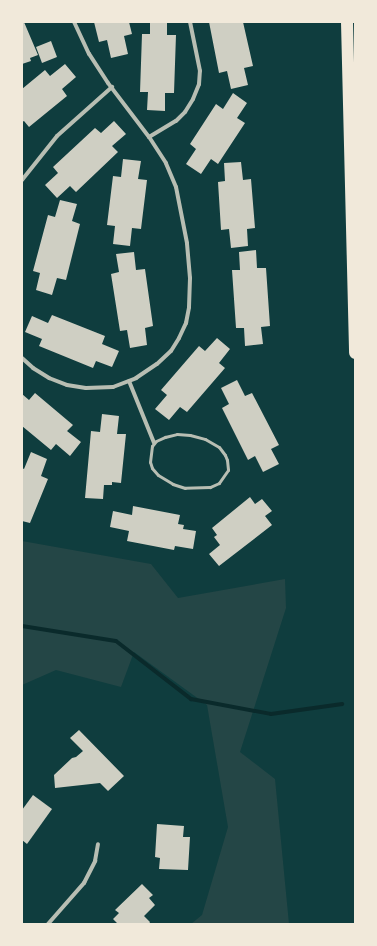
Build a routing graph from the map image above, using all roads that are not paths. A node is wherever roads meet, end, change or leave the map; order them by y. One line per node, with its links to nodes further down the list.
1 (74, 22): 4 (street)
2 (190, 22): 5 (street)
3 (347, 22): 7 (highway)
4 (112, 87): 5 (street); 6 (street)
5 (149, 137): 9 (street)
6 (22, 180)
7 (355, 353)
8 (22, 358): 9 (street)
9 (129, 381): 10 (street)
10 (154, 443): 10 (lane)
11 (98, 844): 12 (street)
12 (48, 924)

